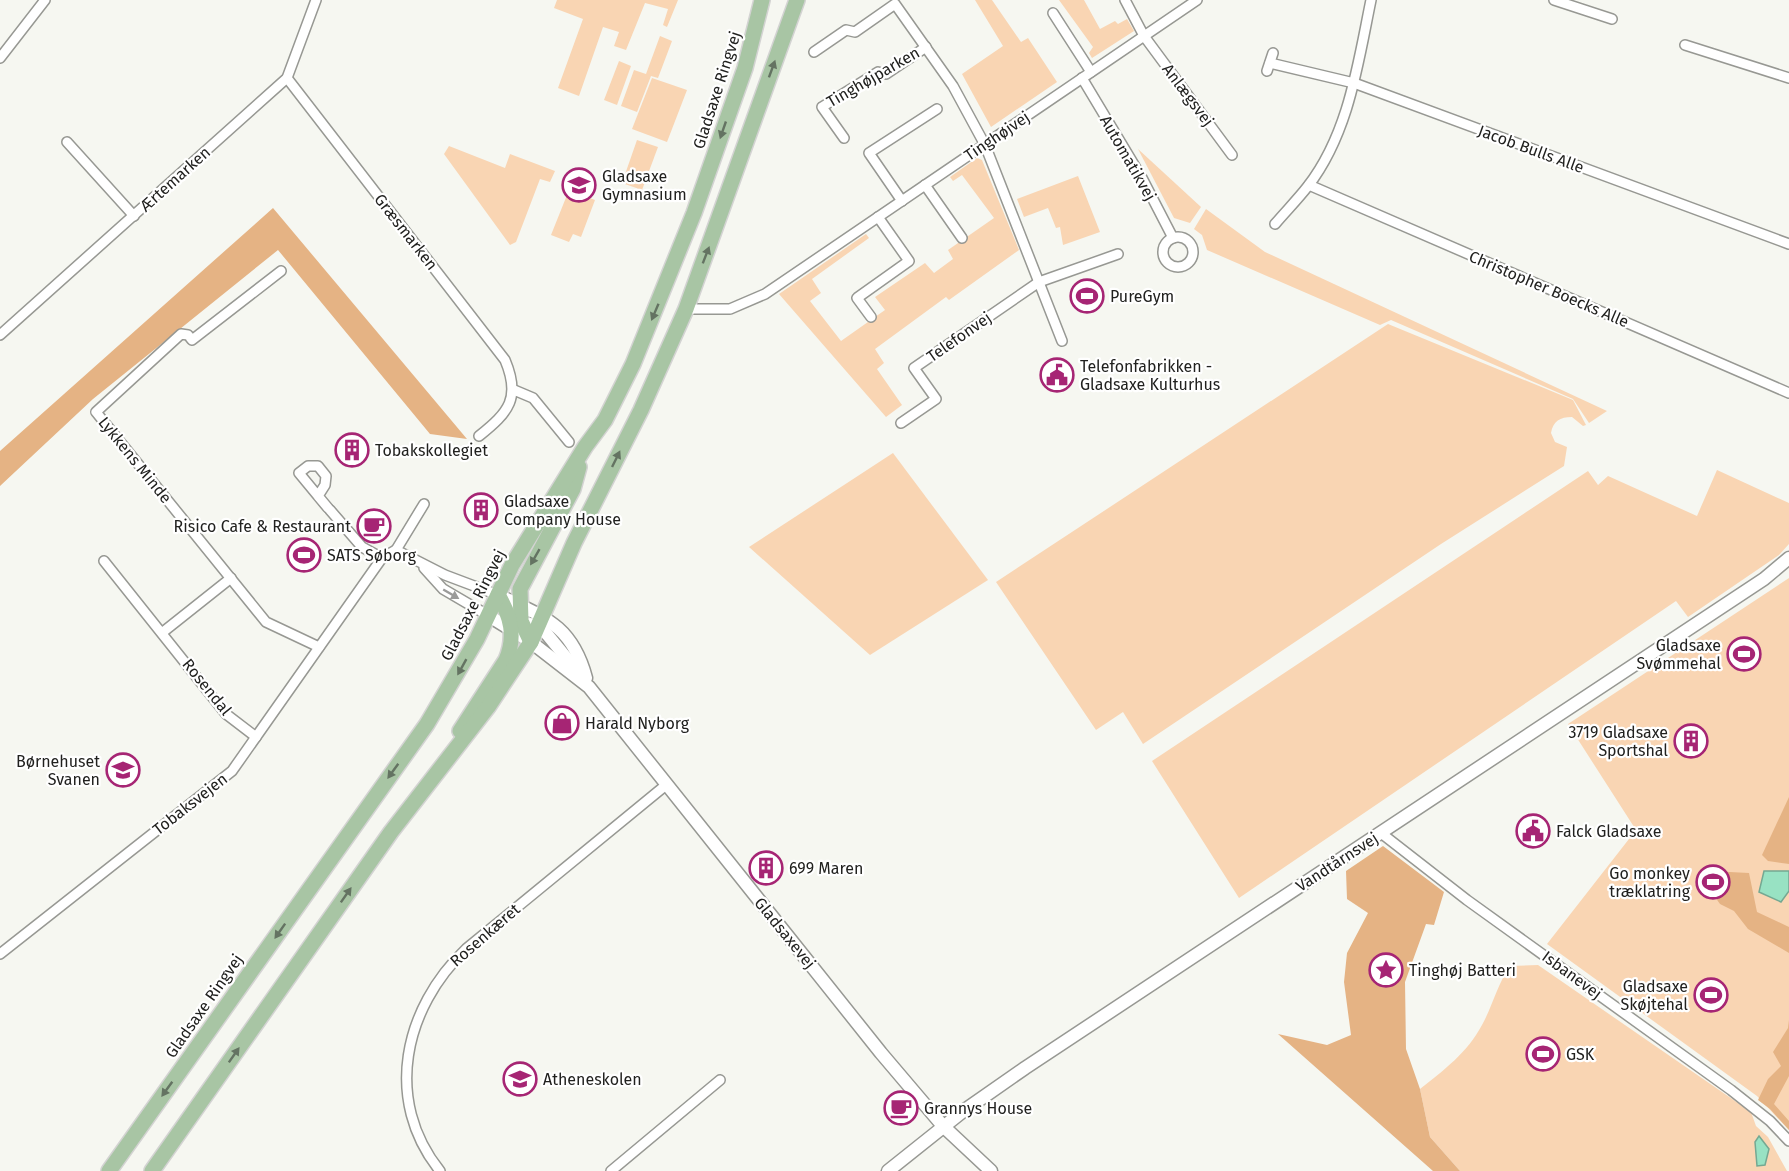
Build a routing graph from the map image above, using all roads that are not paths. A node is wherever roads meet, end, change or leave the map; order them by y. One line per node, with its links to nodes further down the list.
1 (45, 0): 17 (street)
2 (316, 0): 20 (street, Ærtemarken)
3 (762, 0): 50 (main road, Gladsaxe Ringvej, one-way to 50)
4 (792, 0): 12 (main road)
5 (797, 0): 12 (main road)
6 (1125, 0): 13 (street)
7 (1197, 0): 13 (street, Tinghøjvej)
8 (1371, 0): 23 (street)
9 (1554, 0): 11 (street)
10 (1053, 13): 19 (street)
11 (1612, 19)
12 (787, 33): 41 (main road, one-way to 12)
13 (1144, 36): 19 (street, Tinghøjvej); 28 (street, Anlægsvej)
14 (1685, 45): 22 (street)
15 (926, 47): 16 (street, Tinghøjparken); 25 (street, Tinghøjparken); 27 (street, Tinghøjparken)
16 (814, 52)
17 (0, 58)
18 (1270, 63): 23 (street, Jacob Bulls Alle)
19 (1091, 72): 21 (street, Tinghøjvej)
20 (287, 78): 32 (street, Ærtemarken); 45 (street, Græsmarken)
21 (1082, 78): 27 (street, Tinghøjvej); 36 (street, Automatikvej)
22 (1789, 78)
23 (1353, 83): 30 (street); 37 (street, Jacob Bulls Alle)
24 (937, 109): 31 (street)
25 (844, 138)
26 (67, 141): 32 (street)
27 (985, 145): 29 (street, Tinghøjvej); 40 (street)
28 (1232, 155)
29 (925, 185): 31 (street, Tinghøjvej); 35 (street)
30 (1309, 185): 34 (street); 46 (street, Christopher Boecks Alle)
31 (902, 201): 33 (street, Tinghøjvej)
32 (134, 216): 43 (street, Ærtemarken)
33 (878, 217): 41 (street, Tinghøjvej); 42 (street)
34 (1275, 224)
35 (962, 238)
36 (1173, 238)
37 (1789, 244)
38 (1118, 254): 40 (street, Telefonvej)
39 (281, 271): 58 (street, Lykkens Minde)
40 (1039, 282): 44 (street); 47 (street, Telefonvej)
41 (686, 309): 62 (main road, one-way to 41)
42 (871, 317)
43 (0, 336)
44 (1062, 341)
45 (514, 390): 48 (street); 49 (street)
46 (1789, 393)
47 (901, 423)
48 (479, 436)
49 (569, 442)
50 (585, 447): 59 (main road, Gladsaxe Ringvej); 60 (main road, one-way to 60)
51 (318, 496): 54 (street)
52 (424, 504): 53 (street, Tobaksvejen)
53 (396, 550): 54 (street, Tobaksvejen); 57 (street)
54 (382, 558): 65 (street, Tobaksvejen)
55 (1789, 558): 70 (street, Vandtårnsvej)
56 (105, 561): 63 (street, Rosendal)
57 (421, 564): 59 (street); 61 (street, one-way to 61)
58 (231, 578): 63 (street); 65 (street, Lykkens Minde)
59 (498, 595): 60 (street, Gladsaxevej); 61 (main road, Gladsaxe Ringvej); 61 (main road)
60 (519, 605): 61 (main road); 62 (street, Gladsaxevej)
61 (506, 622): 62 (street); 64 (main road); 68 (main road); 75 (main road, Gladsaxe Ringvej, one-way to 75)
62 (541, 622): 64 (main road); 66 (street, Gladsaxevej)
63 (163, 632): 67 (street, Rosendal)
64 (531, 642): 66 (street, Gladsaxevej); 68 (main road)
65 (319, 647): 67 (street, Tobaksvejen)
66 (589, 687): 69 (street, Gladsaxevej)
67 (256, 737): 71 (street, Tobaksvejen)
68 (443, 766): 76 (main road, one-way to 68)
69 (666, 785): 73 (street, Gladsaxevej); 77 (street, Rosenkæret)
70 (1381, 833): 73 (street, Vandtårnsvej); 74 (street, Isbanevej)
71 (0, 954)
72 (720, 1080): 78 (street)
73 (943, 1126): 79 (street, Vandtårnsvej); 80 (street, Gladsaxevej)
74 (1789, 1141)
75 (109, 1171)
76 (152, 1171)
77 (440, 1171)
78 (611, 1171)
79 (888, 1171)
80 (991, 1171)

